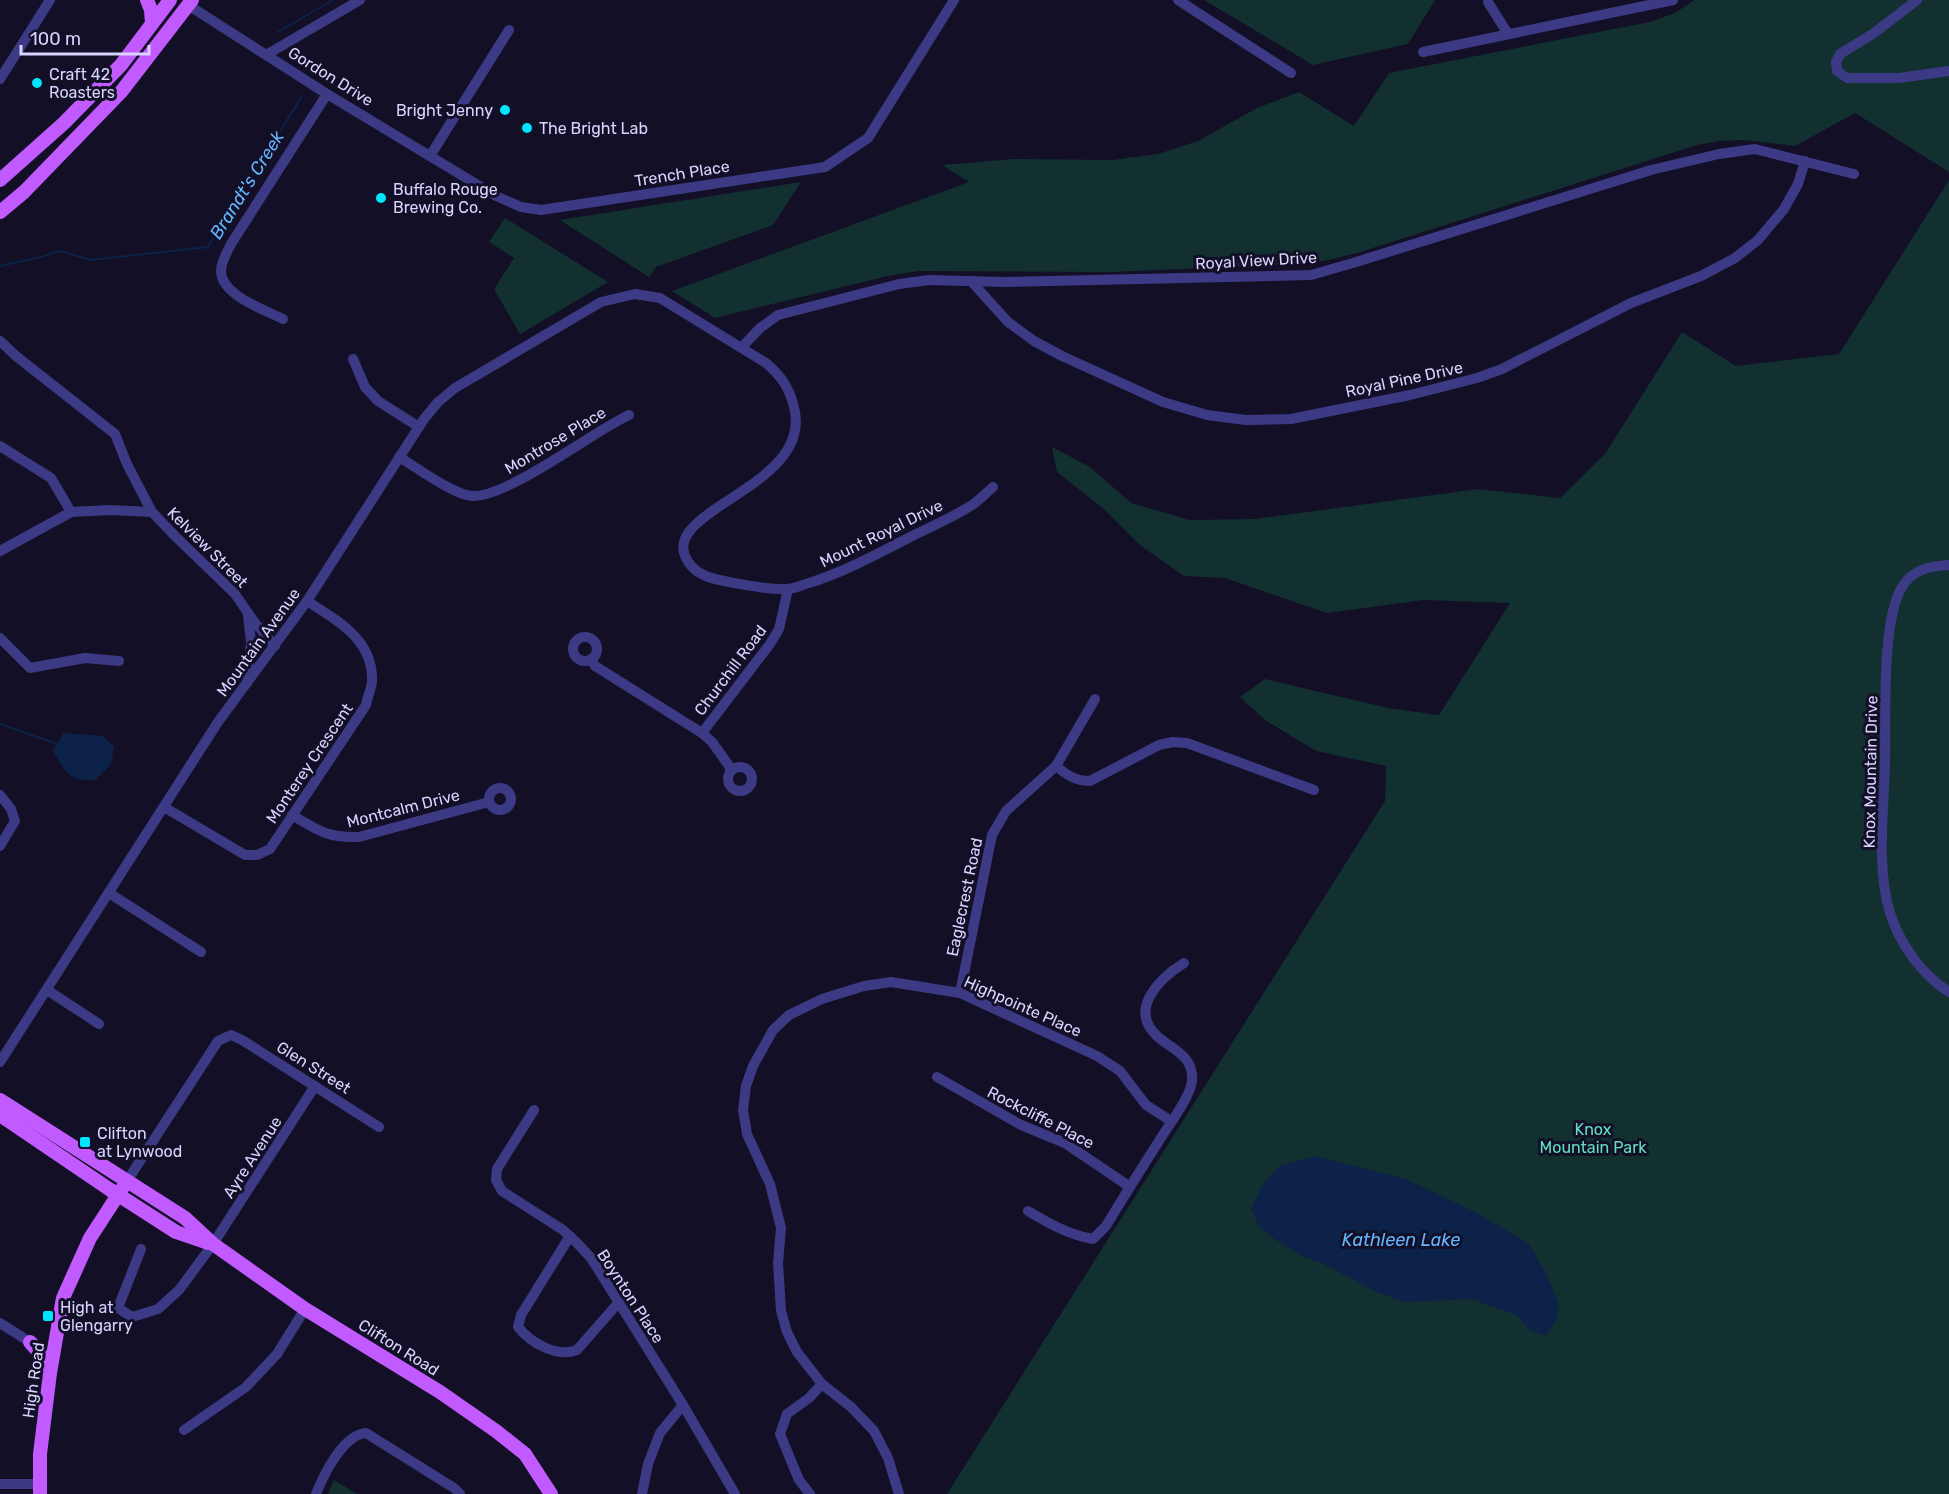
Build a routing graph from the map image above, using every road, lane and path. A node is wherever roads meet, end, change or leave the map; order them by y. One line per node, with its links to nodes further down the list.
1 (50, 0): 17 (street)
2 (147, 0): 11 (main road)
3 (170, 0): 11 (main road)
4 (360, 0): 15 (street)
5 (954, 0): 24 (street, Trench Place)
6 (1178, 0): 18 (street)
7 (1673, 0): 13 (street)
8 (1917, 0): 16 (street)
9 (187, 2): 15 (street, Gordon Drive); 25 (main road)
10 (1488, 2): 13 (street)
11 (152, 23): 23 (main road)
12 (509, 30): 20 (street)
13 (1508, 34): 14 (street)
14 (1423, 52)
15 (266, 55): 19 (street, Gordon Drive)
16 (1949, 71)
17 (2, 72)
18 (1291, 73)
19 (327, 94): 20 (street, Gordon Drive); 28 (street)
20 (430, 156): 24 (street, Gordon Drive)
21 (1805, 161): 22 (street, Royal View Drive); 26 (street, Royal View Drive); 26 (street, Royal Pine Drive)
22 (1854, 174)
23 (0, 180)
24 (496, 196)
25 (0, 212)
26 (971, 281): 30 (street, Royal View Drive)
27 (602, 302): 30 (street, Mount Royal Drive); 33 (street, Mountain Avenue)
28 (283, 320)
29 (0, 341): 38 (street, Kelview Street)
30 (742, 347): 41 (street, Mount Royal Drive)
31 (353, 359): 33 (street)
32 (629, 415): 35 (street, Montrose Place)
33 (419, 427): 35 (street, Mountain Avenue)
34 (0, 446): 37 (street)
35 (399, 457): 42 (street, Mountain Avenue)
36 (993, 487): 41 (street, Mount Royal Drive)
37 (71, 512): 38 (street); 39 (street)
38 (152, 512): 43 (street, Kelview Street)
39 (0, 551)
40 (1949, 565): 63 (street, Knox Mountain Drive)
41 (788, 589): 50 (street, Churchill Road)
42 (307, 602): 45 (street, Mountain Avenue); 57 (street, Monterey Crescent)
43 (248, 612): 45 (street, Kelview Street); 48 (street)
44 (0, 638): 47 (street)
45 (275, 646): 48 (street, Mountain Avenue)
46 (591, 659): 50 (street)
47 (119, 661)
48 (247, 683): 56 (street, Mountain Avenue)
49 (1095, 699): 51 (street, Eaglecrest Road)
50 (702, 733): 52 (street)
51 (1056, 766): 53 (street); 64 (street, Eaglecrest Road)
52 (732, 770)
53 (1314, 790)
54 (0, 795): 58 (street)
55 (489, 802): 57 (street, Montcalm Drive)
56 (164, 807): 57 (street, Monterey Crescent); 59 (street, Mountain Avenue)
57 (292, 815)
58 (0, 846)
59 (109, 893): 60 (street); 62 (street, Mountain Avenue)
60 (201, 952)
61 (1184, 963): 72 (street)
62 (47, 990): 65 (street); 66 (street, Mountain Avenue)
63 (1949, 992)
64 (960, 993): 72 (street, Highpointe Place); 86 (street, Highpointe Place)
65 (99, 1024)
66 (0, 1062)
67 (937, 1077): 75 (street, Rockcliffe Place)
68 (315, 1086): 73 (street, Glen Street); 74 (street, Glen Street); 79 (street, Ayre Avenue)
69 (0, 1100): 74 (main road, Clifton Road)
70 (534, 1110): 78 (street, Boynton Place)
71 (0, 1115): 76 (main road, Clifton Road)
72 (1171, 1121): 75 (street)
73 (379, 1127)
74 (127, 1181): 76 (main road, High Road); 79 (main road, Clifton Road)
75 (1130, 1187): 77 (street)
76 (117, 1195): 79 (main road, Clifton Road); 85 (main road, High Road)
77 (1028, 1211)
78 (570, 1236): 81 (street, Boynton Place); 81 (street)
79 (213, 1244): 80 (street, Ayre Avenue); 82 (main road, Clifton Road)
80 (141, 1249)
81 (619, 1302): 87 (street, Boynton Place)
82 (305, 1309): 88 (street); 93 (main road, Clifton Road)
83 (0, 1323): 84 (street)
84 (30, 1342): 85 (main road)
85 (50, 1373): 90 (main road, High Road)
86 (822, 1384): 96 (street); 97 (street, Highpointe Place)
87 (683, 1406): 94 (street); 95 (street, Boynton Place)
88 (184, 1430)
89 (0, 1484): 90 (street)
90 (40, 1489)
91 (316, 1494): 92 (street)
92 (460, 1494)
93 (551, 1494)
94 (642, 1494)
95 (735, 1494)
96 (810, 1494)
97 (899, 1494)

